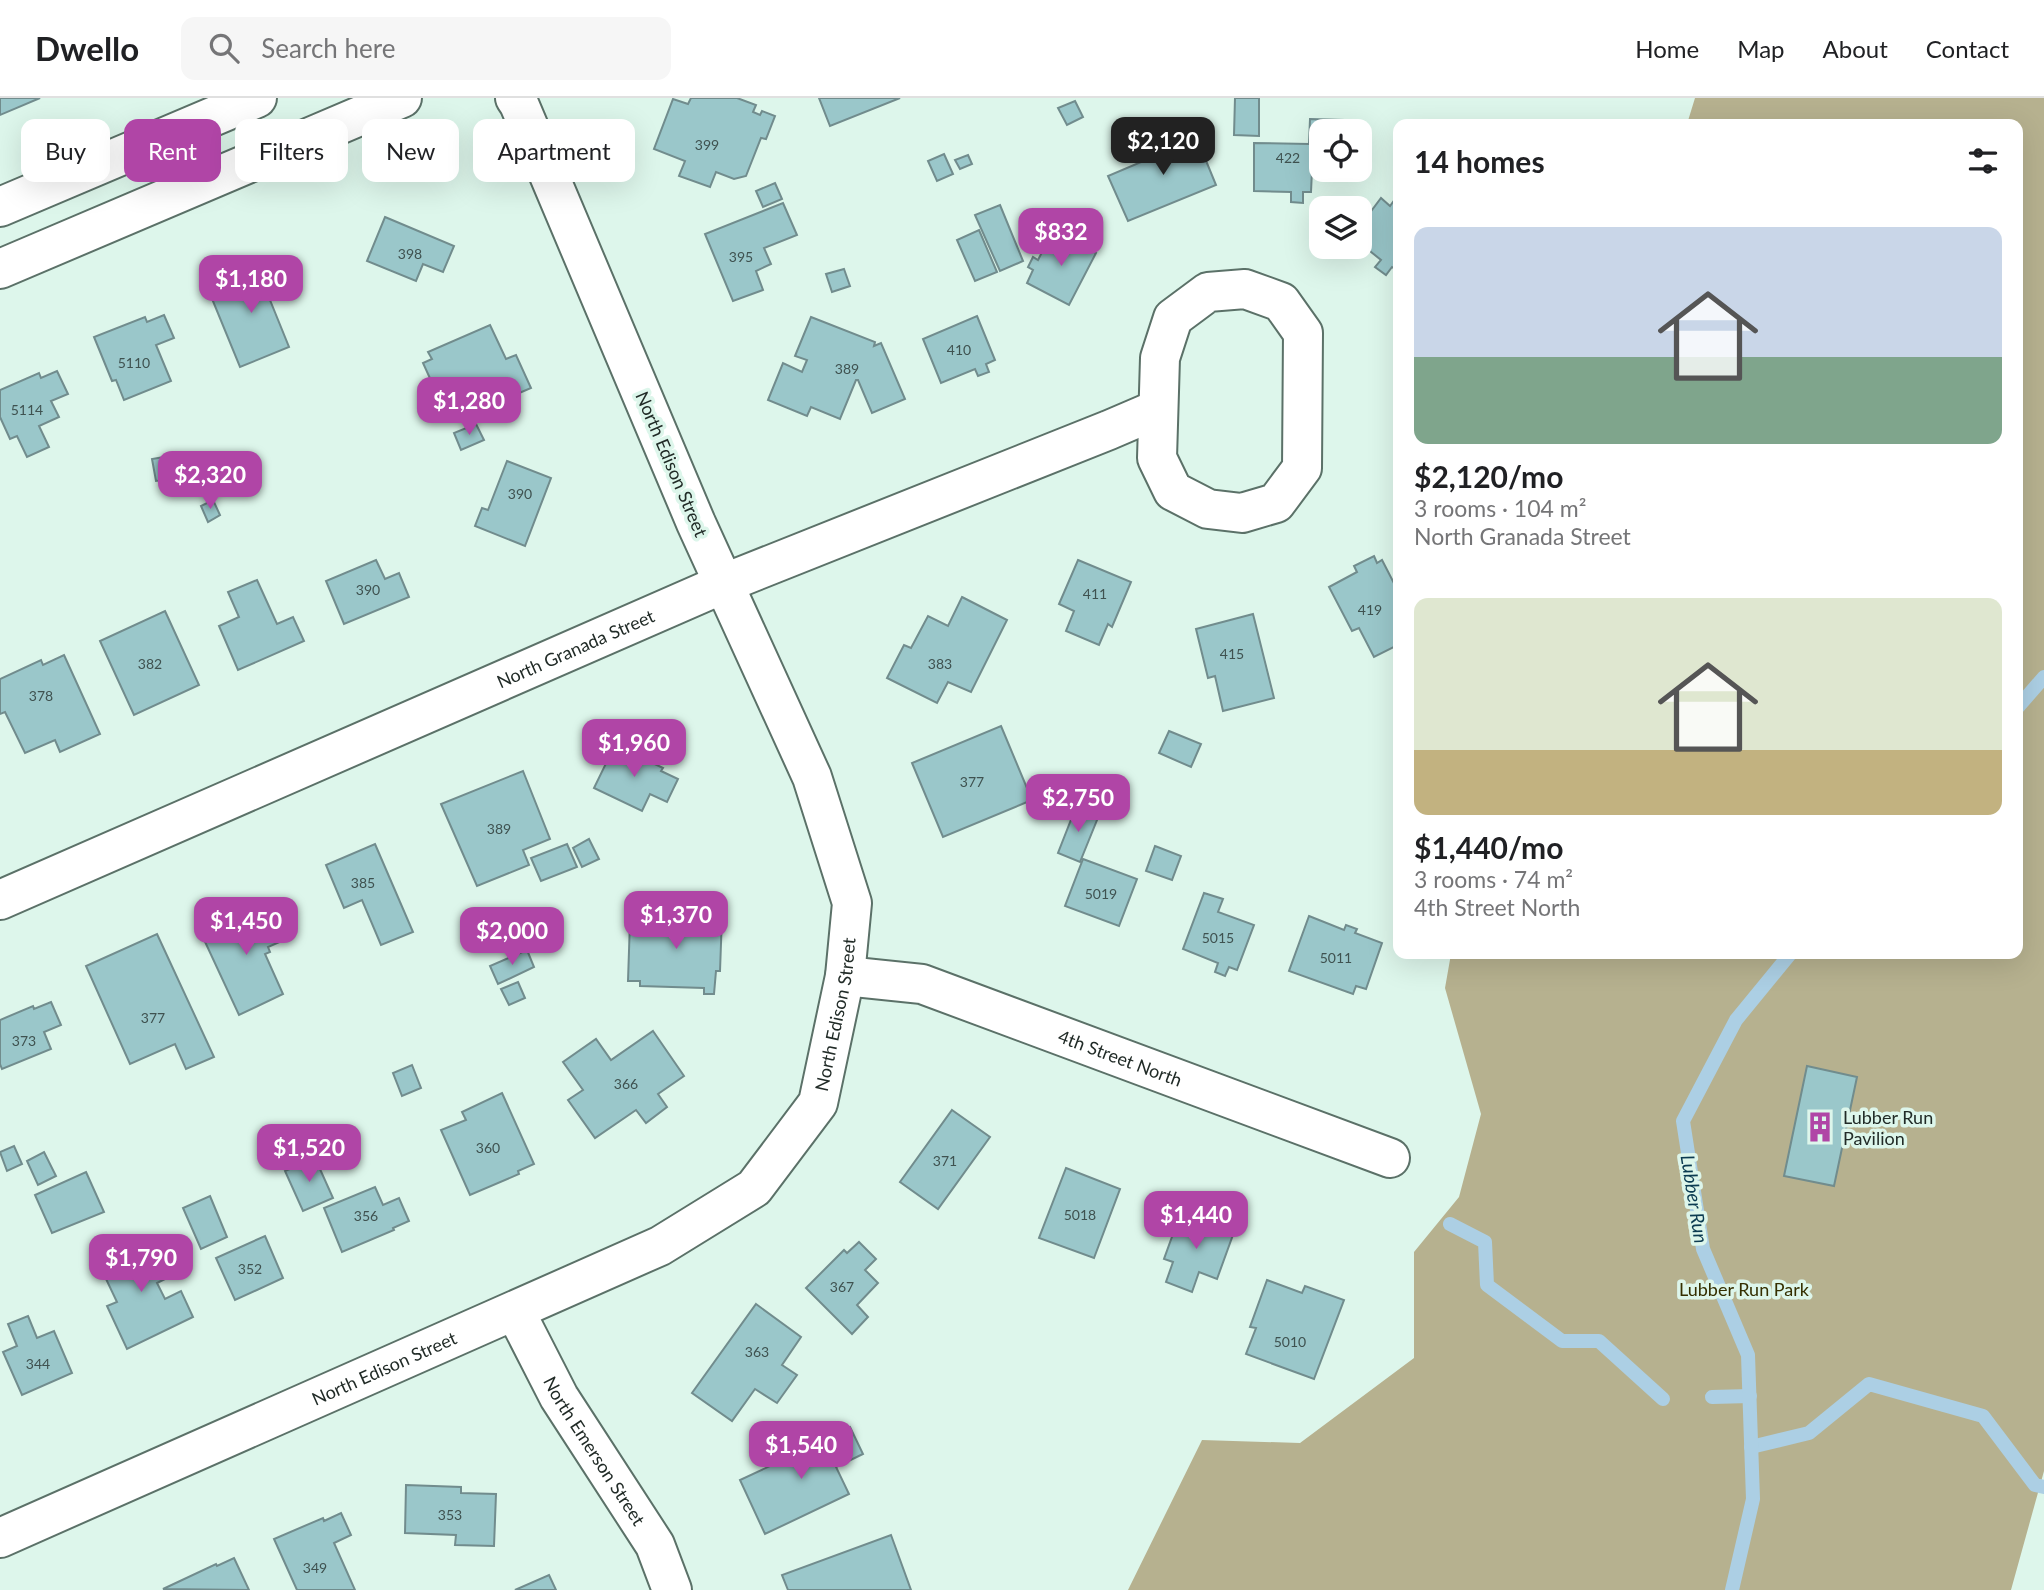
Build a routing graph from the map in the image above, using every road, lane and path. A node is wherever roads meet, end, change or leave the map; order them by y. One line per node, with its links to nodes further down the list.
1 (257, 98): 4 (street)
2 (402, 98): 5 (street)
3 (515, 98): 7 (street, North Edison Street)
4 (0, 207)
5 (0, 269)
6 (1158, 409): 6 (street); 7 (street, North Granada Street)
7 (725, 583): 8 (street, North Granada Street); 9 (street, North Edison Street)
8 (0, 900)
9 (845, 976): 10 (street, 4th Street North); 11 (street, North Edison Street)
10 (1390, 1158)
11 (515, 1311): 12 (street, North Edison Street); 13 (street, North Emerson Street)
12 (0, 1538)
13 (673, 1590)

